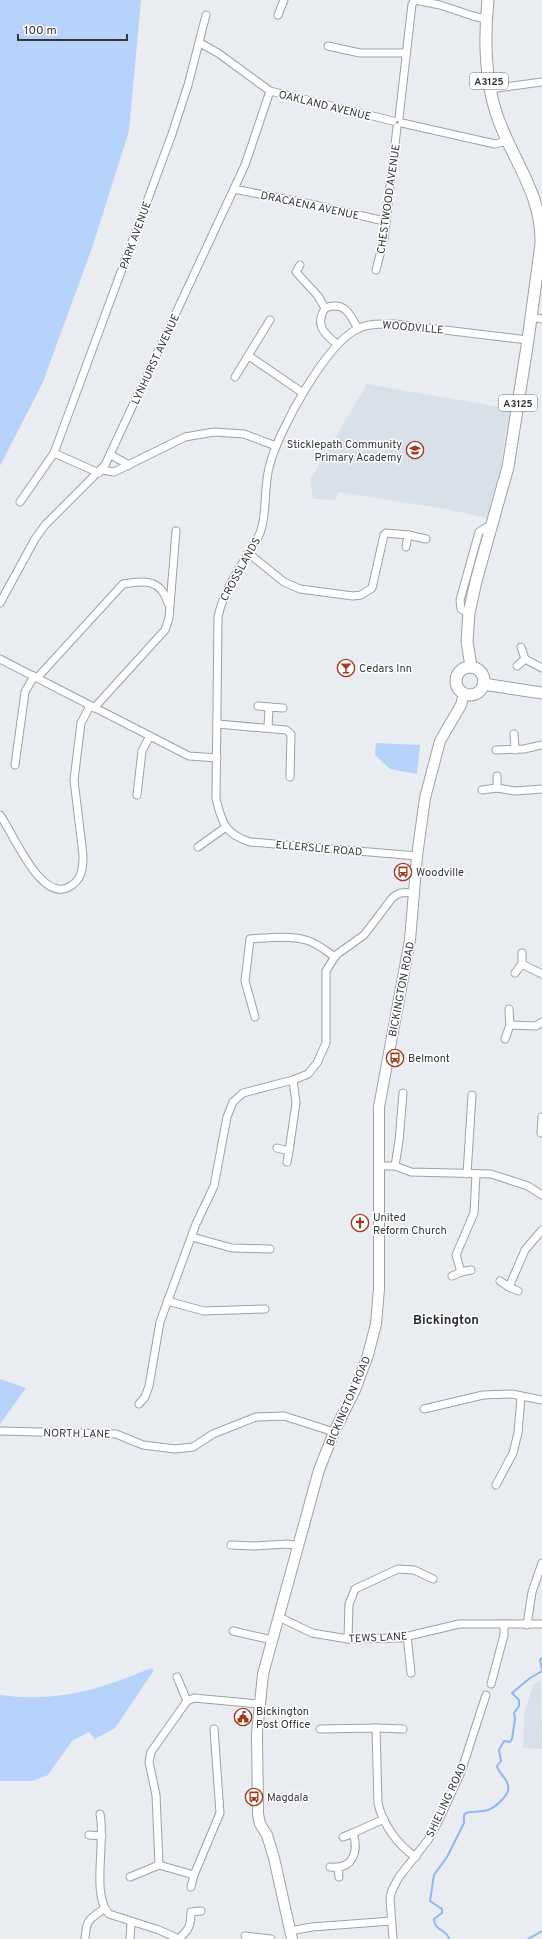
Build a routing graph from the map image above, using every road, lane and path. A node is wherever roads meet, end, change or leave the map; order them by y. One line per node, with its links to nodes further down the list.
1 (284, 0): 5 (street)
2 (415, 0): 6 (street); 9 (street, CHESTWOOD AVENUE)
3 (488, 0): 6 (main road, A3125)
4 (206, 15): 7 (street, PARK AVENUE)
5 (278, 15)
6 (486, 19): 11 (main road, A3125)
7 (200, 43): 12 (street, OAKLAND AVENUE); 29 (street, PARK AVENUE)
8 (328, 46): 9 (street)
9 (406, 53): 13 (street, CHESTWOOD AVENUE)
10 (542, 82): 11 (street)
11 (490, 89): 14 (main road, A3125)
12 (270, 91): 13 (street, OAKLAND AVENUE); 15 (street, LYNHURST AVENUE)
13 (398, 122): 14 (street, OAKLAND AVENUE); 16 (street, CHESTWOOD AVENUE)
14 (507, 141): 20 (main road, A3125)
15 (234, 189): 16 (street, DRACAENA AVENUE); 30 (street, LYNHURST AVENUE)
16 (386, 219): 18 (street, CHESTWOOD AVENUE)
17 (300, 265): 19 (street)
18 (376, 270)
19 (325, 308): 22 (street); 24 (street)
20 (537, 318): 23 (main road, A3125)
21 (270, 320): 25 (street)
22 (358, 328): 23 (street, WOODVILLE); 24 (street, WOODVILLE)
23 (528, 340): 46 (main road, A3125)
24 (337, 344): 27 (street, WOODVILLE)
25 (249, 356): 26 (street); 27 (street)
26 (235, 377)
27 (303, 393): 28 (street, WOODVILLE)
28 (276, 446): 31 (street); 38 (street, CROSSLANDS)
29 (54, 453): 32 (street); 33 (street, PARK AVENUE)
30 (111, 455): 31 (street); 32 (street, LYNHURST AVENUE)
31 (129, 465): 32 (street)
32 (100, 471): 39 (street, LYNHURST AVENUE)
33 (20, 502)
34 (176, 531): 40 (street)
35 (408, 535): 36 (street); 37 (street); 38 (street)
36 (426, 539)
37 (406, 547)
38 (248, 553): 41 (street, CROSSLANDS)
39 (0, 603)
40 (170, 607): 48 (street); 53 (street)
41 (218, 646): 56 (street, ELLERSLIE ROAD)
42 (520, 647): 44 (street)
43 (0, 659): 48 (street)
44 (525, 659): 45 (street); 47 (street)
45 (517, 666)
46 (471, 667): 49 (main road); 51 (main road)
47 (542, 668)
48 (35, 677): 53 (street); 64 (street)
49 (483, 684): 50 (main road); 51 (main road)
50 (542, 693)
51 (464, 694): 74 (main road, BICKINGTON ROAD)
52 (258, 706): 54 (street)
53 (92, 707): 59 (street); 71 (street)
54 (269, 707): 55 (street); 57 (street)
55 (283, 708)
56 (217, 724): 57 (street); 63 (street, ELLERSLIE ROAD)
57 (268, 728): 66 (street)
58 (514, 734): 62 (street)
59 (150, 736): 63 (street); 70 (street)
60 (542, 745): 62 (street)
61 (496, 750): 62 (street)
62 (515, 750)
63 (216, 758): 72 (street, ELLERSLIE ROAD)
64 (15, 765)
65 (497, 776): 67 (street)
66 (290, 778)
67 (497, 788): 68 (street); 69 (street)
68 (542, 789)
69 (482, 790)
70 (137, 795)
71 (0, 815)
72 (226, 827): 73 (street); 74 (street, ELLERSLIE ROAD)
73 (198, 847)
74 (417, 856): 75 (main road, BICKINGTON ROAD)
75 (415, 892): 77 (street); 94 (main road, BICKINGTON ROAD)
76 (522, 953): 78 (street)
77 (335, 957): 82 (street); 86 (street)
78 (522, 964): 79 (street); 80 (street)
79 (515, 973)
80 (542, 974)
81 (509, 1009): 84 (street)
82 (255, 1017)
83 (542, 1022): 84 (street)
84 (510, 1024): 85 (street)
85 (505, 1039)
86 (293, 1080): 92 (street); 100 (street)
87 (403, 1093): 95 (street)
88 (472, 1095): 96 (street)
89 (542, 1117): 90 (street)
90 (541, 1132)
91 (277, 1148): 92 (street)
92 (289, 1151): 93 (street)
93 (287, 1162)
94 (379, 1166): 95 (street); 115 (main road, BICKINGTON ROAD)
95 (395, 1166): 96 (street)
96 (467, 1174): 97 (street)
97 (476, 1174): 98 (street); 103 (street)
98 (542, 1195)
99 (542, 1230): 106 (street)
100 (192, 1237): 101 (street); 108 (street)
101 (270, 1249)
102 (471, 1270): 103 (street)
103 (461, 1272): 104 (street)
104 (452, 1276)
105 (500, 1280): 106 (street)
106 (509, 1287): 107 (street)
107 (518, 1291)
108 (168, 1301): 109 (street); 112 (street)
109 (265, 1309)
110 (521, 1397): 111 (street); 113 (street); 116 (street)
111 (542, 1400)
112 (139, 1404)
113 (424, 1409)
114 (0, 1431): 115 (street, NORTH LANE)
115 (334, 1432): 118 (main road, BICKINGTON ROAD)
116 (496, 1486)
117 (232, 1545): 118 (street)
118 (298, 1546): 121 (main road, BICKINGTON ROAD)
119 (542, 1563): 124 (street)
120 (433, 1579): 127 (street)
121 (279, 1617): 127 (street, TEWS LANE); 128 (main road, BICKINGTON ROAD)
122 (504, 1624): 124 (street, TEWS LANE); 126 (street, TEWS LANE); 131 (street)
123 (542, 1624): 124 (street, TEWS LANE)
124 (527, 1625)
125 (233, 1631): 128 (street)
126 (407, 1636): 127 (street, TEWS LANE); 129 (street)
127 (348, 1639)
128 (272, 1640): 134 (main road, BICKINGTON ROAD)
129 (411, 1673)
130 (177, 1677): 133 (street)
131 (491, 1684)
132 (486, 1695): 145 (street, SHIELING ROAD)
133 (187, 1701): 134 (street); 146 (street)
134 (260, 1704): 159 (main road, BICKINGTON ROAD)
135 (376, 1728): 136 (street); 137 (street); 140 (street)
136 (320, 1729)
137 (403, 1729)
138 (214, 1730): 149 (street)
139 (100, 1814): 143 (street)
140 (384, 1819): 141 (street); 145 (street)
141 (353, 1833): 144 (street); 148 (street)
142 (88, 1835): 143 (street)
143 (102, 1836): 154 (street)
144 (343, 1837)
145 (416, 1857): 157 (street, SHIELING ROAD)
146 (159, 1865): 149 (street); 150 (street)
147 (330, 1867): 148 (street)
148 (338, 1868): 151 (street)
149 (194, 1875): 152 (street)
150 (130, 1877)
151 (339, 1877)
152 (191, 1887)
153 (191, 1904): 156 (street)
154 (104, 1909): 158 (street); 161 (street)
155 (201, 1911): 156 (street)
156 (191, 1912): 163 (street)
157 (391, 1921): 159 (street); 165 (street, SHIELING ROAD)
158 (131, 1922): 162 (street); 163 (street)
159 (291, 1935)
160 (245, 1936): 164 (street)
161 (85, 1939)
162 (130, 1939)
163 (179, 1939)
164 (271, 1939)
165 (393, 1939)

